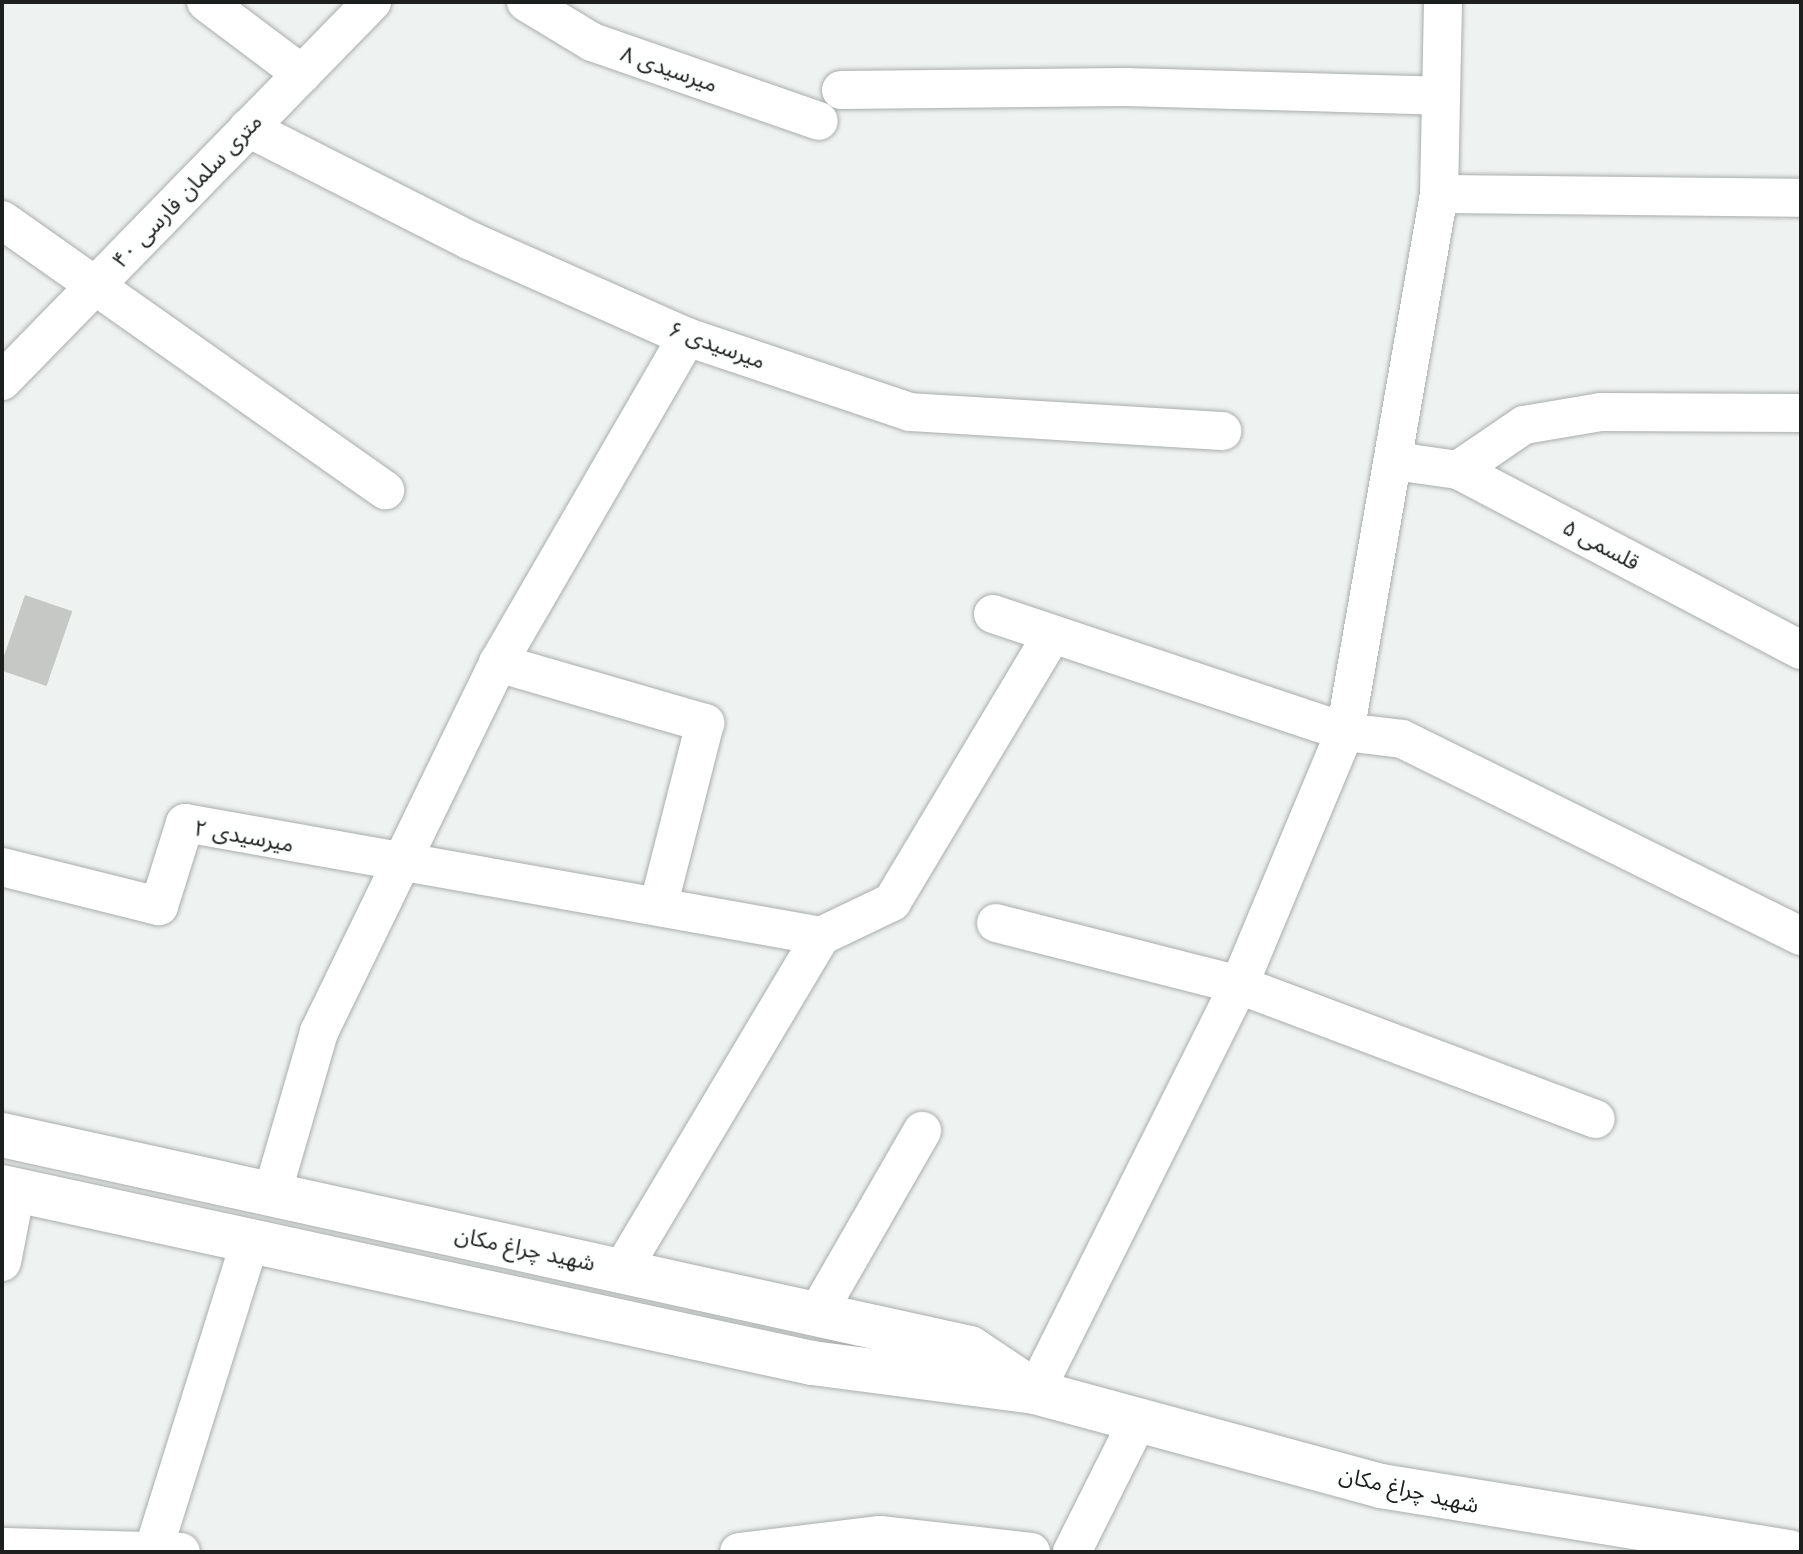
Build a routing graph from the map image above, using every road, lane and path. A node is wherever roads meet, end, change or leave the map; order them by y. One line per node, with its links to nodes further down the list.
1 (206, 2): 5 (street)
2 (372, 2): 5 (street, ۴۰ متری سلمان فارسی)
3 (526, 2): 8 (street, میرسیدی ۸)
4 (1443, 2): 7 (street)
5 (302, 74): 9 (street, ۴۰ متری سلمان فارسی)
6 (841, 90): 7 (street)
7 (1441, 96): 10 (street)
8 (819, 121)
9 (248, 128): 13 (street, ۴۰ متری سلمان فارسی); 14 (street, میرسیدی ۶)
10 (1439, 194): 11 (street); 18 (street)
11 (1801, 198)
12 (2, 220): 13 (street)
13 (99, 282): 15 (street, ۴۰ متری سلمان فارسی); 20 (street)
14 (687, 337): 17 (street, میرسیدی ۶); 24 (street)
15 (2, 381)
16 (1801, 413): 19 (street)
17 (1222, 431)
18 (1395, 461): 19 (street, قلسمی ۵); 25 (street)
19 (1458, 470): 23 (street, قلسمی ۵)
20 (385, 490)
21 (993, 614): 22 (street)
22 (1050, 638): 25 (street); 30 (street)
23 (1801, 650)
24 (498, 663): 26 (street); 28 (street)
25 (1345, 732): 31 (street); 32 (street)
26 (405, 866): 27 (street, میرسیدی ۲); 28 (street); 37 (street)
27 (2, 867)
28 (659, 903): 30 (street)
29 (996, 923): 32 (street)
30 (821, 936): 40 (street)
31 (1801, 936)
32 (1239, 985): 33 (street); 42 (street)
33 (1596, 1119)
34 (922, 1131): 41 (street)
35 (2, 1135): 37 (street, شهید چراغ مکان)
36 (9, 1189): 38 (street, شهید چراغ مکان); 39 (street)
37 (272, 1194): 40 (street, شهید چراغ مکان)
38 (250, 1241): 42 (street, شهید چراغ مکان); 45 (street)
39 (2, 1262)
40 (622, 1270): 41 (street, شهید چراغ مکان)
41 (818, 1312): 42 (street, شهید چراغ مکان)
42 (1035, 1392): 43 (street, شهید چراغ مکان)
43 (1138, 1420): 48 (street); 49 (street, شهید چراغ مکان)
44 (2, 1547): 45 (street)
45 (167, 1550)
46 (739, 1552): 47 (street)
47 (1031, 1552)
48 (1072, 1552)
49 (1790, 1552)

